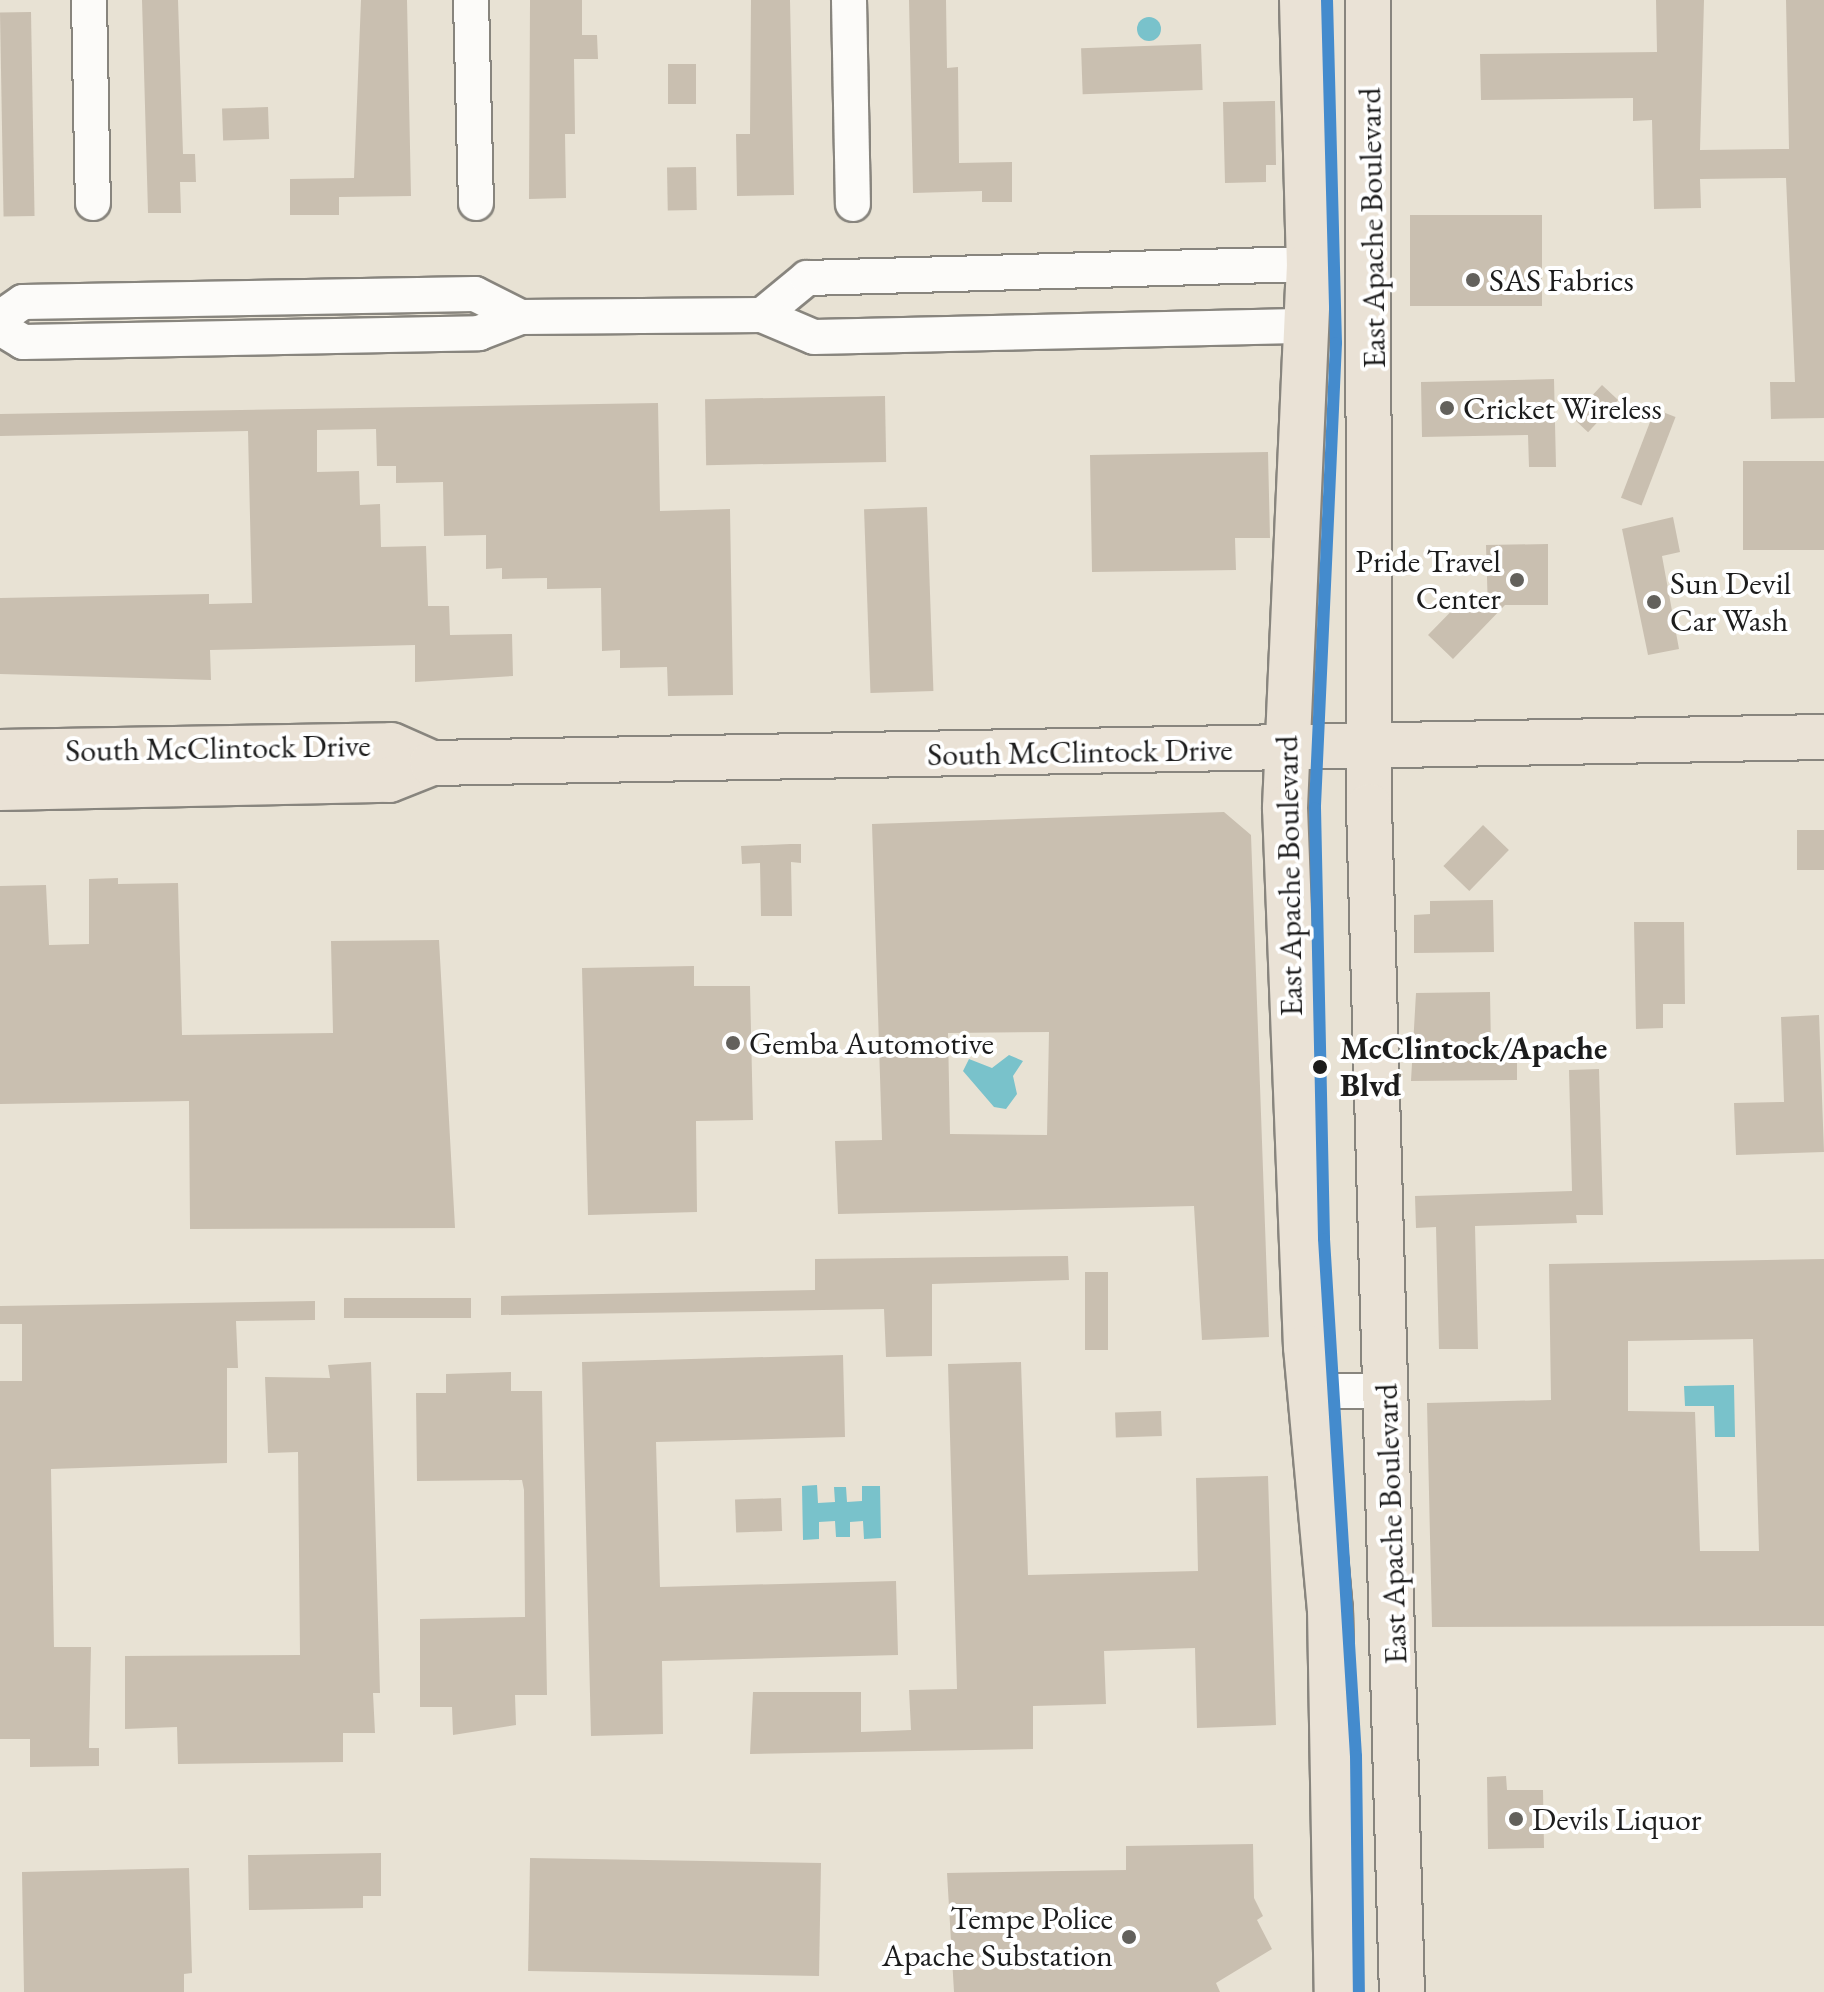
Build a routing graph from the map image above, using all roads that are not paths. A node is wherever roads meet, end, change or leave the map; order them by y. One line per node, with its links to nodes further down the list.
1 (89, 0): 6 (street)
2 (471, 0): 7 (street)
3 (849, 0): 8 (street)
4 (1302, 0): 9 (main road, East Apache Boulevard)
5 (1368, 0): 16 (main road, East Apache Boulevard)
6 (93, 203)
7 (476, 203)
8 (853, 204)
9 (1309, 264): 10 (street); 13 (main road, East Apache Boulevard)
10 (762, 315): 11 (street); 13 (street)
11 (521, 317): 12 (street); 14 (street)
12 (0, 318)
13 (1308, 326): 17 (main road, East Apache Boulevard)
14 (0, 328)
15 (1824, 737): 16 (main road, South McClintock Drive)
16 (1369, 746): 17 (main road, South McClintock Drive); 22 (main road, East Apache Boulevard)
17 (1285, 747): 19 (main road, South McClintock Drive); 21 (main road, East Apache Boulevard)
18 (0, 752): 19 (main road, South McClintock Drive)
19 (432, 763): 20 (main road, South McClintock Drive)
20 (0, 788)
21 (1312, 1391): 22 (street); 23 (main road, East Apache Boulevard)
22 (1387, 1391): 24 (main road, East Apache Boulevard)
23 (1337, 1992)
24 (1402, 1992)

